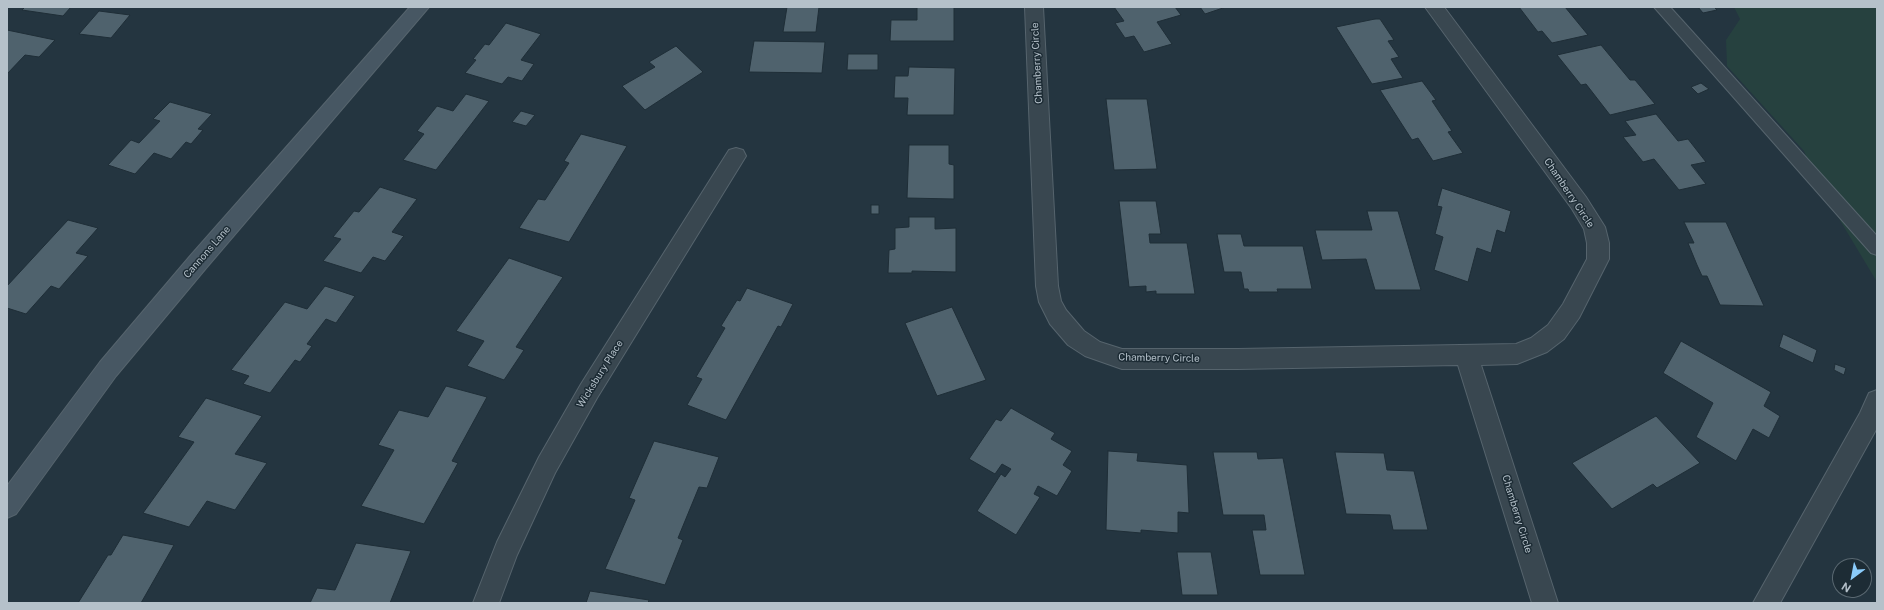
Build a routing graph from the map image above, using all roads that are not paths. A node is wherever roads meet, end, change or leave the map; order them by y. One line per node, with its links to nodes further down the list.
1 (420, 7): 9 (main road, Cannons Lane)
2 (1034, 7): 7 (street, Chamberry Circle)
3 (1434, 7): 7 (street, Chamberry Circle)
4 (1661, 7): 6 (lane)
5 (736, 156): 10 (street, Wicksbury Place)
6 (1877, 248)
7 (1467, 356): 11 (street, Chamberry Circle)
8 (1877, 400): 12 (street)
9 (7, 506)
10 (486, 603)
11 (1545, 603)
12 (1766, 603)

